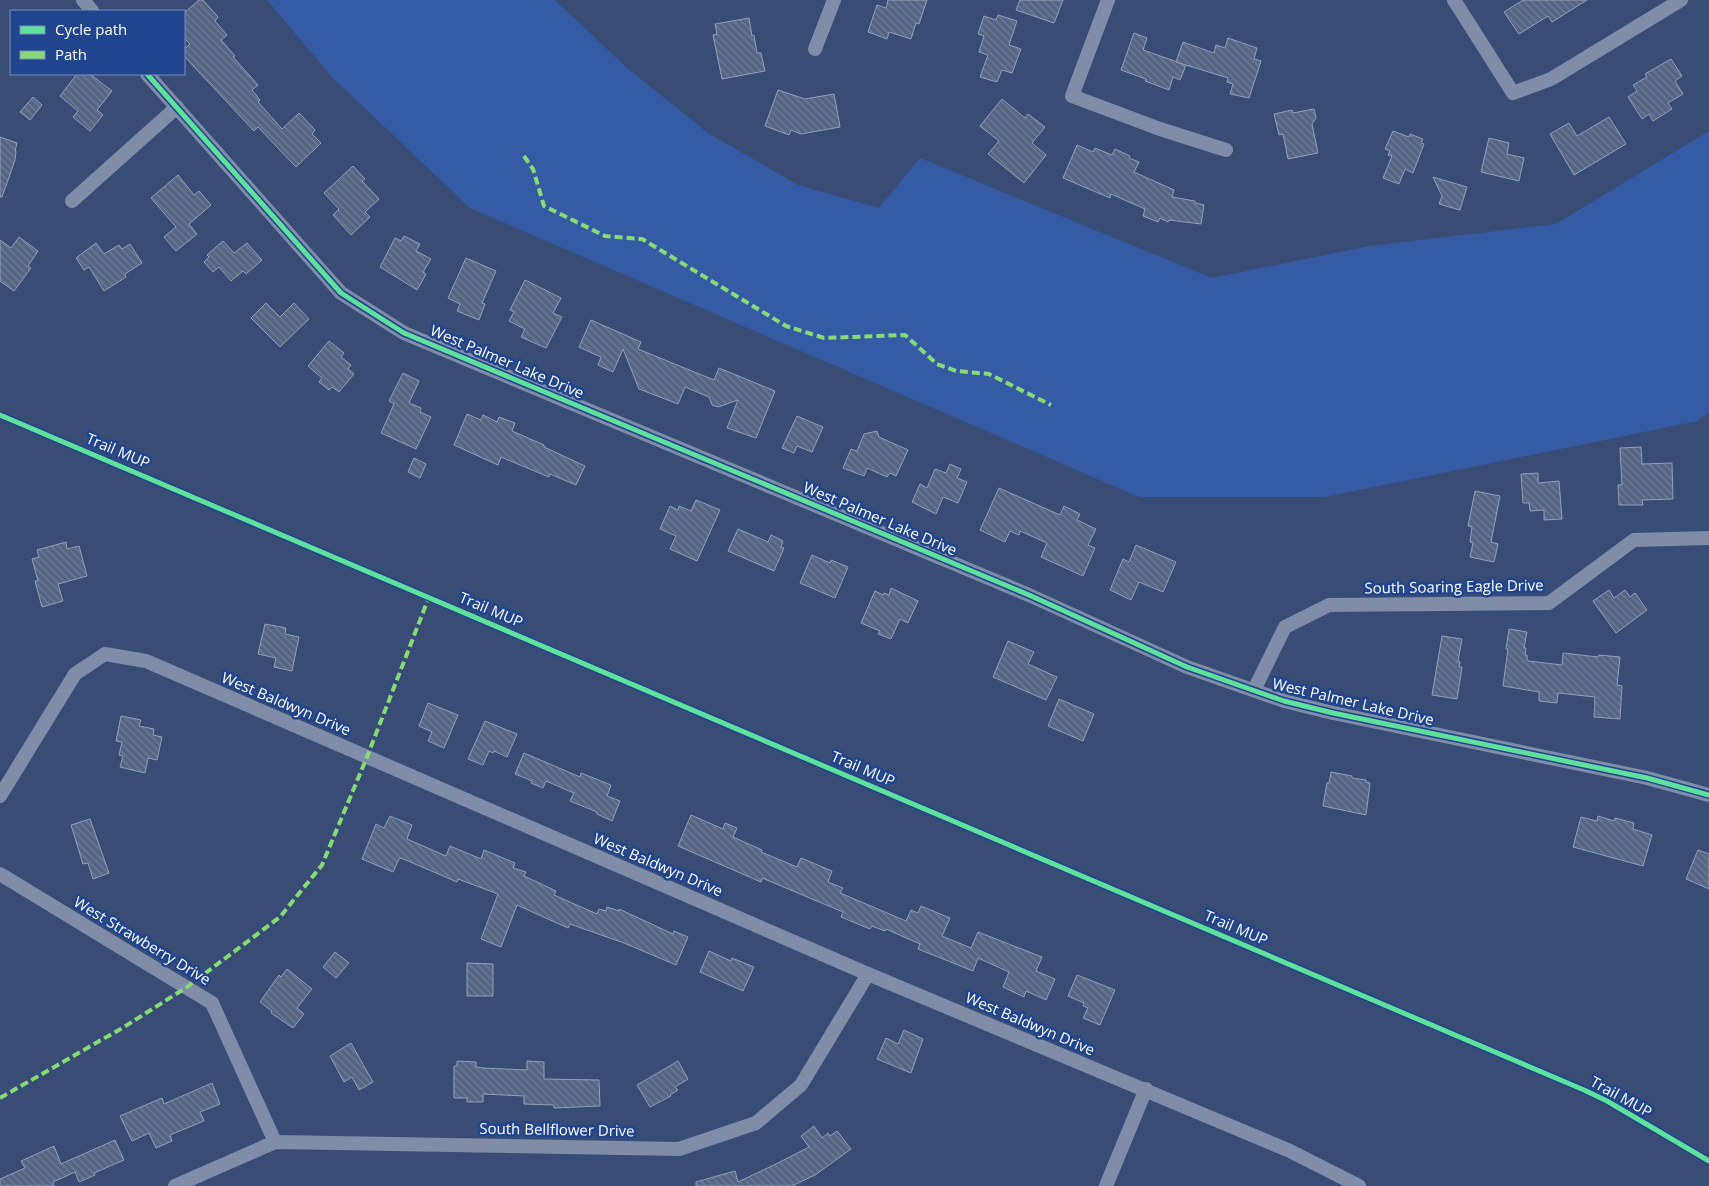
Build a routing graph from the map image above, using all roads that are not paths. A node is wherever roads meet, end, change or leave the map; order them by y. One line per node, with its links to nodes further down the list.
1 (83, 0): 6 (street)
2 (834, 0): 7 (street)
3 (1108, 0): 10 (street)
4 (1454, 0): 5 (street)
5 (1681, 0)
6 (91, 10)
7 (815, 49)
8 (148, 75): 9 (street, West Palmer Lake Drive)
9 (177, 107): 11 (street); 13 (street, West Palmer Lake Drive)
10 (1226, 150)
11 (72, 201)
12 (1709, 538): 13 (street, South Soaring Eagle Drive)
13 (1254, 690): 14 (street, West Palmer Lake Drive)
14 (1709, 795)
15 (0, 796): 17 (street, West Baldwyn Drive)
16 (0, 874): 19 (street, West Strawberry Drive)
17 (868, 974): 18 (street, West Baldwyn Drive); 19 (street, South Bellflower Drive)
18 (1146, 1090): 21 (street); 22 (street, West Baldwyn Drive)
19 (275, 1142): 20 (street, South Bellflower Drive)
20 (175, 1186)
21 (1106, 1186)
22 (1359, 1186)

